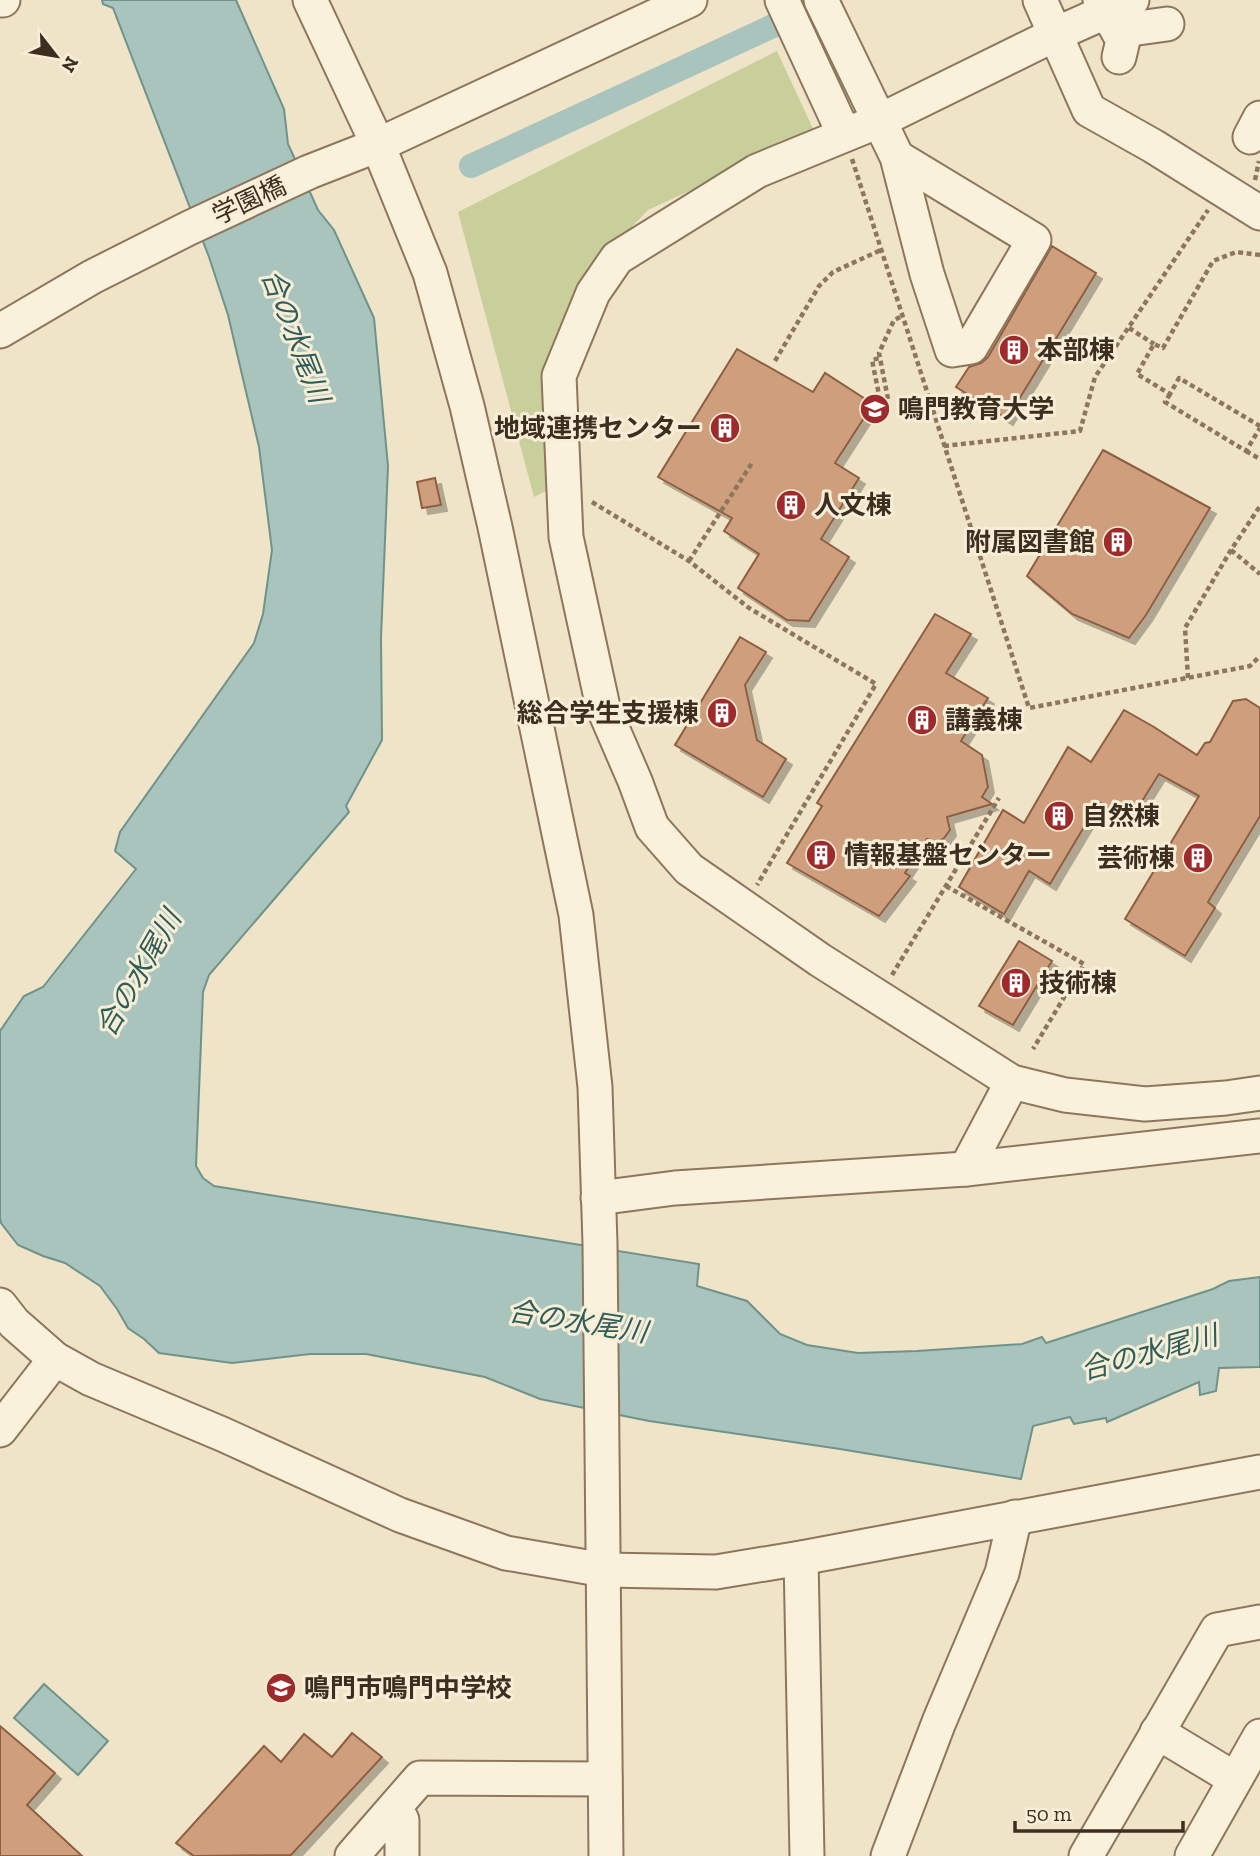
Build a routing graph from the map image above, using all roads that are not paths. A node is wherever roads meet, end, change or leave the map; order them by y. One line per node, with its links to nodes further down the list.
1 (310, 0): 11 (street)
2 (690, 0): 11 (street, 学園橋)
3 (1041, 0): 8 (street)
4 (826, 11): 9 (street)
5 (788, 13): 10 (street)
6 (1116, 20): 7 (street); 8 (street)
7 (1167, 24)
8 (1056, 34): 9 (street); 13 (street)
9 (879, 121): 10 (street); 12 (street)
10 (844, 134): 15 (street)
11 (378, 145): 14 (street, 学園橋); 19 (street)
12 (897, 157): 12 (street)
13 (1260, 213)
14 (0, 331)
15 (1012, 1082): 16 (street); 18 (street)
16 (1260, 1093)
17 (1260, 1136): 18 (street)
18 (966, 1168): 19 (street)
19 (598, 1198): 26 (street)
20 (0, 1305): 21 (street)
21 (55, 1359): 22 (street); 26 (street)
22 (0, 1430)
23 (1260, 1472): 24 (street)
24 (1015, 1517): 25 (street); 37 (street)
25 (801, 1558): 26 (street); 36 (street)
26 (604, 1570): 30 (street)
27 (1260, 1622): 28 (street)
28 (1157, 1732): 31 (street); 38 (street)
29 (1260, 1736): 31 (street)
30 (606, 1779): 32 (street); 35 (street)
31 (1235, 1780): 39 (street)
32 (395, 1808): 33 (street); 34 (street)
33 (352, 1856)
34 (402, 1856)
35 (606, 1856)
36 (807, 1856)
37 (888, 1856)
38 (1086, 1856)
39 (1192, 1856)

